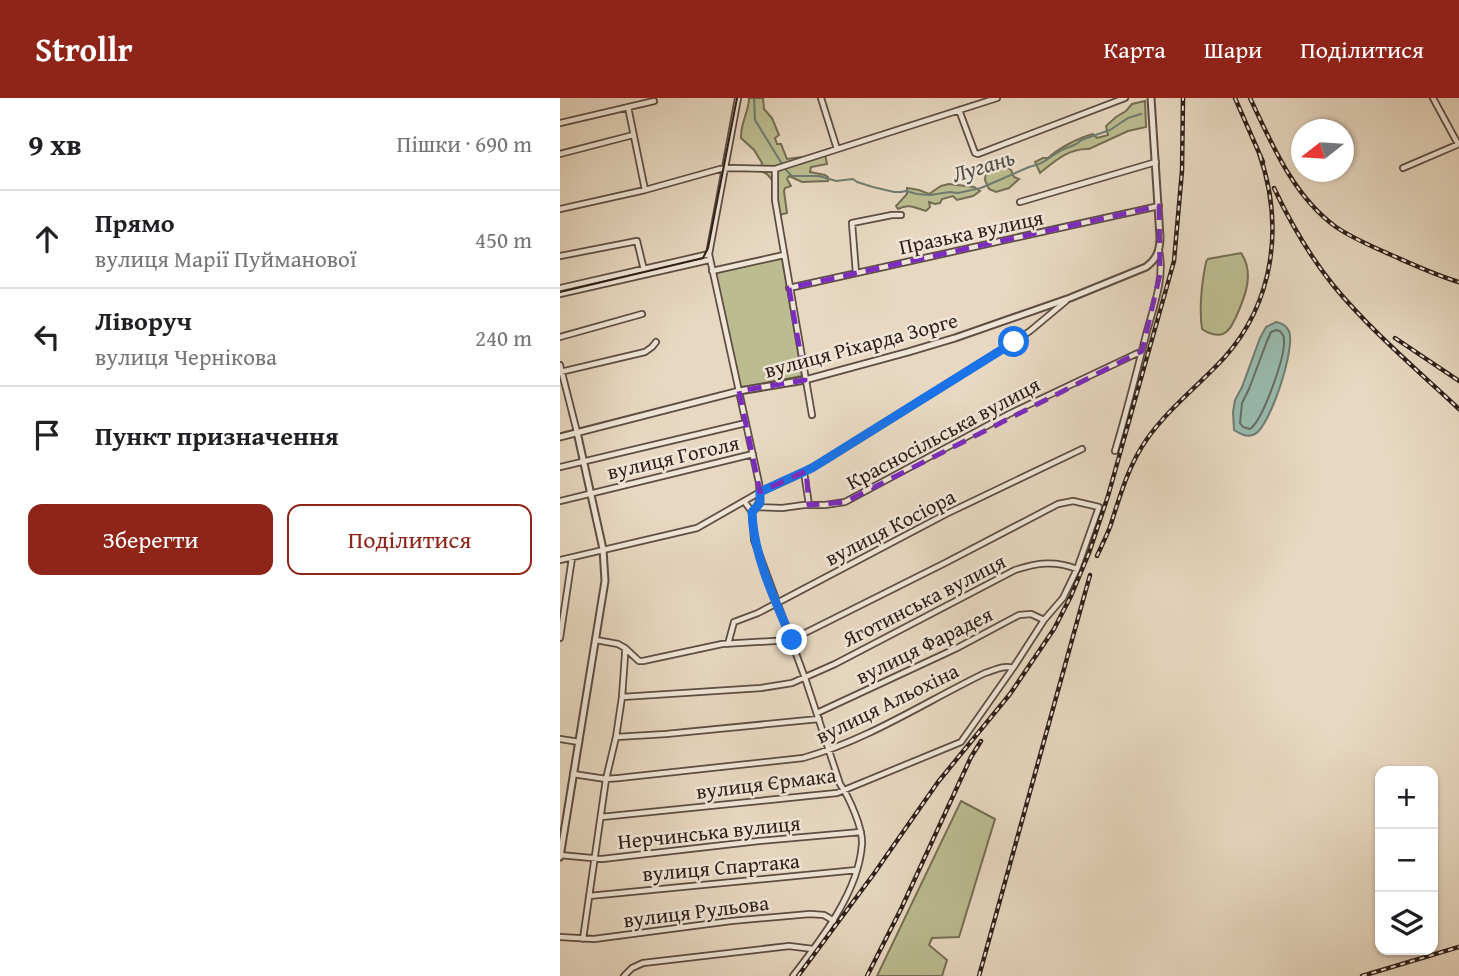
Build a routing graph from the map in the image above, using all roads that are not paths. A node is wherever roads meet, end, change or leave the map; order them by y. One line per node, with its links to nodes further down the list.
1 (738, 98): 17 (street)
2 (821, 98): 13 (street)
3 (997, 98): 9 (street)
4 (1125, 98): 9 (street)
5 (1152, 98): 15 (street)
6 (1433, 98): 12 (street)
7 (654, 101): 8 (street)
8 (628, 107): 10 (street); 11 (street)
9 (960, 110): 13 (street)
10 (560, 123)
11 (633, 135): 14 (street); 19 (street)
12 (1458, 144): 16 (street)
13 (837, 149): 18 (street)
14 (560, 154)
15 (1156, 162): 20 (street); 21 (street)
16 (1403, 168)
17 (725, 169): 18 (street); 19 (street); 27 (street)
18 (775, 169): 25 (street)
19 (645, 190): 22 (street)
20 (1020, 202)
21 (1159, 206): 24 (street); 30 (street, Празька вулиця)
22 (560, 209)
23 (901, 215): 30 (street)
24 (1158, 252): 34 (street, вулиця Ріхарда Зорге); 38 (street)
25 (784, 255): 28 (street); 32 (street)
26 (560, 256): 29 (street)
27 (709, 257): 28 (street); 29 (street)
28 (712, 271): 42 (street)
29 (644, 272): 31 (street); 33 (street)
30 (856, 273): 32 (street, Празька вулиця)
31 (560, 288)
32 (789, 288): 41 (street)
33 (560, 294)
34 (1070, 298): 41 (street, вулиця Ріхарда Зорге); 52 (street)
35 (642, 314): 36 (street)
36 (560, 337)
37 (656, 342): 40 (street)
38 (1142, 351): 48 (street); 57 (street, Красносільська вулиця)
39 (560, 365): 40 (street)
40 (561, 372): 45 (street)
41 (805, 380): 42 (street, вулиця Ріхарда Зорге); 43 (street)
42 (739, 391): 44 (street); 45 (street, вулиця Ріхарда Зорге)
43 (812, 415)
44 (746, 423): 49 (street); 50 (street, вулиця Гоголя)
45 (577, 432): 46 (street, вулиця Ріхарда Зорге); 50 (street)
46 (560, 437)
47 (1082, 449): 64 (street, вулиця Косіора)
48 (1115, 452)
49 (753, 454): 53 (street); 54 (street, вулиця Гоголя)
50 (583, 461): 51 (street, вулиця Гоголя); 54 (street)
51 (560, 467)
52 (804, 472): 53 (street); 57 (street)
53 (760, 492): 56 (street); 58 (street)
54 (590, 493): 55 (street, вулиця Гоголя); 60 (street)
55 (560, 501)
56 (744, 502): 59 (street); 60 (street)
57 (809, 505): 58 (street, Красносільська вулиця)
58 (757, 507): 59 (street)
59 (752, 512): 64 (street)
60 (603, 549): 61 (street); 67 (street)
61 (572, 558): 62 (street); 66 (street)
62 (560, 560)
63 (1077, 569): 65 (street, вулиця Єрмака); 68 (street, вулиця Єрмака); 72 (street, Яготинська вулиця)
64 (776, 603): 68 (street); 69 (street, вулиця Косіора)
65 (1044, 620): 71 (street, вулиця Єрмака); 74 (street, вулиця Фарадея)
66 (560, 638)
67 (596, 640): 70 (street); 78 (street)
68 (792, 640): 69 (street); 72 (street)
69 (727, 644): 70 (street)
70 (625, 648): 73 (street)
71 (1013, 668): 79 (street, вулиця Альохіна); 82 (street, вулиця Єрмака)
72 (805, 678): 73 (street, Яготинська вулиця); 74 (street)
73 (622, 698): 76 (street)
74 (817, 713): 75 (street)
75 (819, 719): 76 (street); 79 (street)
76 (616, 737): 81 (street)
77 (560, 739): 78 (street)
78 (579, 742): 80 (street)
79 (828, 750): 81 (street, вулиця Альохіна); 82 (street)
80 (573, 774): 81 (street, вулиця Альохіна); 85 (street)
81 (606, 779): 83 (street)
82 (845, 790): 83 (street, вулиця Єрмака); 84 (street)
83 (601, 817): 86 (street)
84 (862, 832): 86 (street, Нерчинська вулиця); 87 (street)
85 (560, 856): 86 (street, Нерчинська вулиця)
86 (594, 859): 88 (street)
87 (857, 870): 88 (street, вулиця Спартака); 89 (street)
88 (589, 896): 91 (street)
89 (834, 921): 91 (street, вулиця Рульова); 92 (street)
90 (560, 937): 91 (street, вулиця Рульова)
91 (583, 939)
92 (813, 949): 93 (street); 94 (street)
93 (624, 976)
94 (793, 976)

